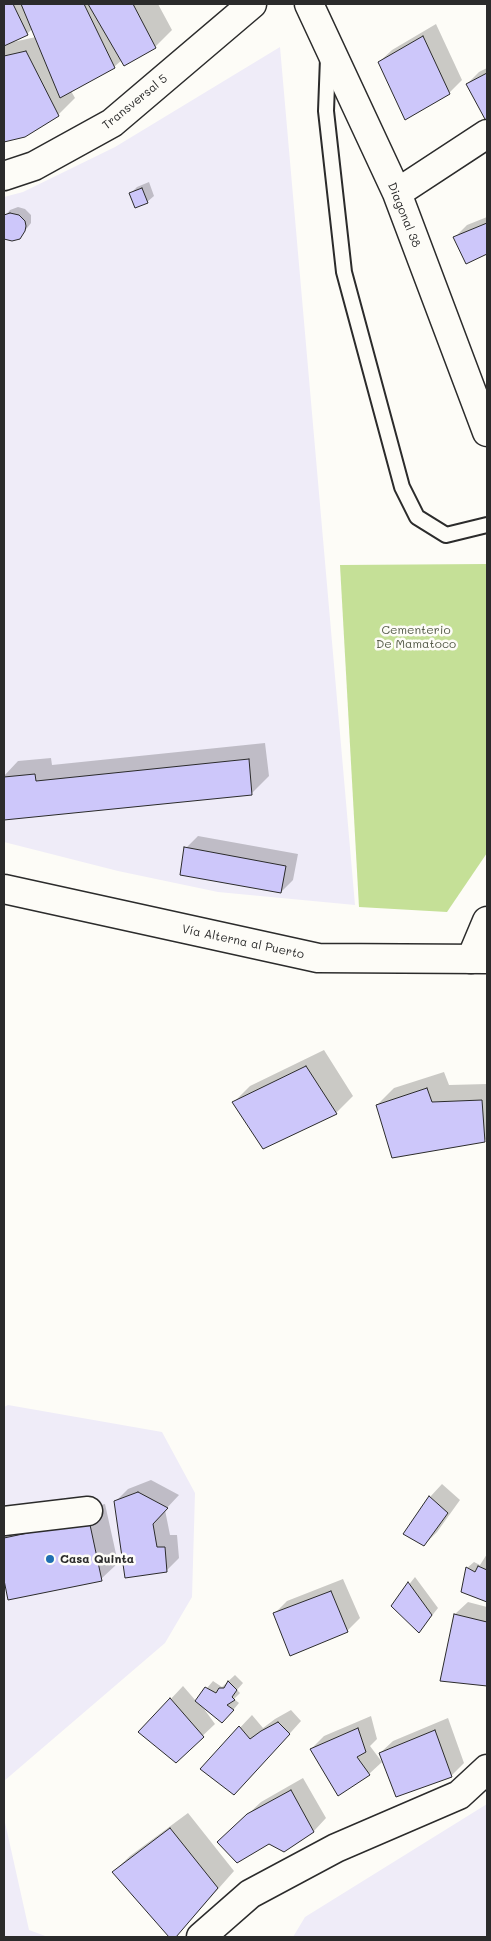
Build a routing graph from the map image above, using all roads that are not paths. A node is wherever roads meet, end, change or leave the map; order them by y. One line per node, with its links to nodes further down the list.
1 (252, 4): 5 (street, Transversal 5)
2 (309, 4): 3 (street, Diagonal 38)
3 (329, 44): 6 (street, Diagonal 38); 8 (lane)
4 (487, 134): 6 (street)
5 (4, 176)
6 (396, 193): 7 (street, Diagonal 38)
7 (487, 432)
8 (487, 525)
9 (4, 889): 11 (street, Vía Alterna al Puerto)
10 (487, 921): 11 (street)
11 (479, 959)
12 (88, 1511): 13 (street)
13 (4, 1521)
14 (487, 1769): 15 (street)
15 (201, 1937)

